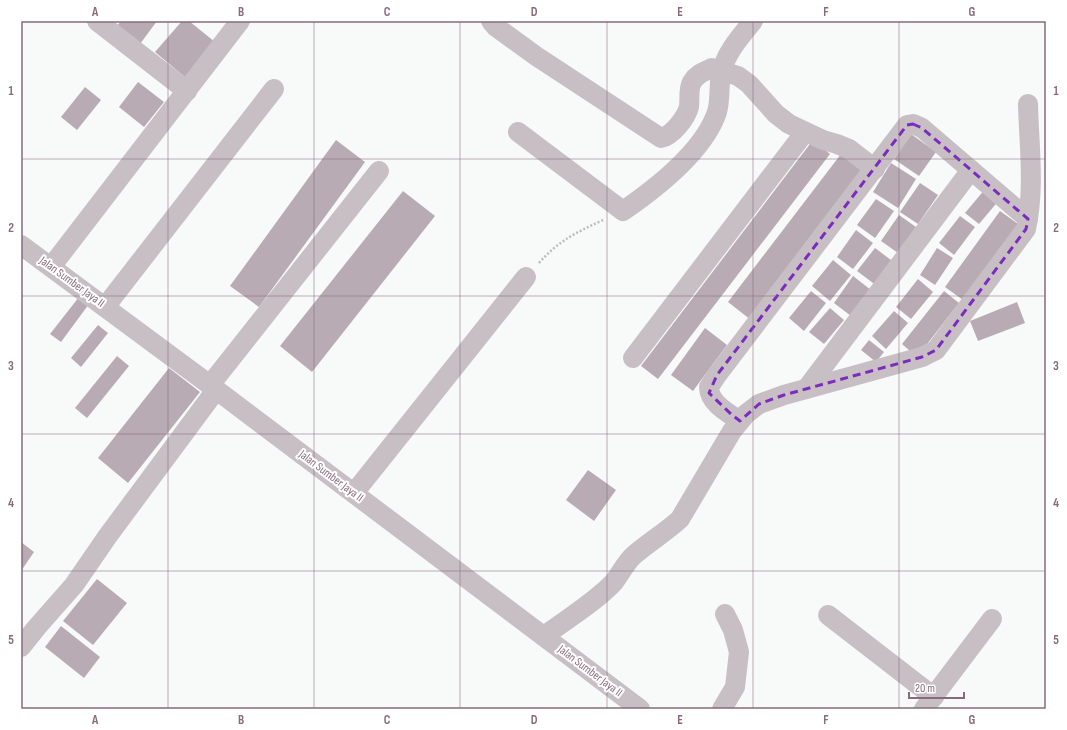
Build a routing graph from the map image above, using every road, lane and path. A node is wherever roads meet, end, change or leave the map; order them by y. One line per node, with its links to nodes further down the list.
1 (97, 21): 7 (street)
2 (240, 21): 7 (street)
3 (491, 21): 5 (street)
4 (753, 21): 5 (street)
5 (721, 70): 10 (street); 14 (street)
6 (274, 89): 19 (street)
7 (187, 91): 17 (street)
8 (1028, 104): 15 (street)
9 (518, 132): 14 (street)
10 (805, 132): 11 (street); 20 (street)
11 (875, 169): 12 (street); 23 (street)
12 (971, 170): 15 (street); 22 (street)
13 (379, 171): 21 (street)
14 (623, 211): 18 (path)
15 (1028, 219): 22 (street)
16 (21, 245): 17 (street, Jalan Sumber Jaya II)
17 (51, 267): 19 (street, Jalan Sumber Jaya II)
18 (526, 277): 24 (street)
19 (105, 307): 21 (street, Jalan Sumber Jaya II)
20 (633, 358)
21 (213, 387): 24 (street, Jalan Sumber Jaya II); 29 (street)
22 (807, 388): 23 (street)
23 (740, 421): 28 (street)
24 (354, 493): 28 (street, Jalan Sumber Jaya II)
25 (725, 614): 32 (street)
26 (828, 615): 30 (street)
27 (992, 619): 30 (street)
28 (544, 636): 31 (street, Jalan Sumber Jaya II)
29 (21, 647)
30 (929, 703)
31 (640, 709)
32 (722, 709)

